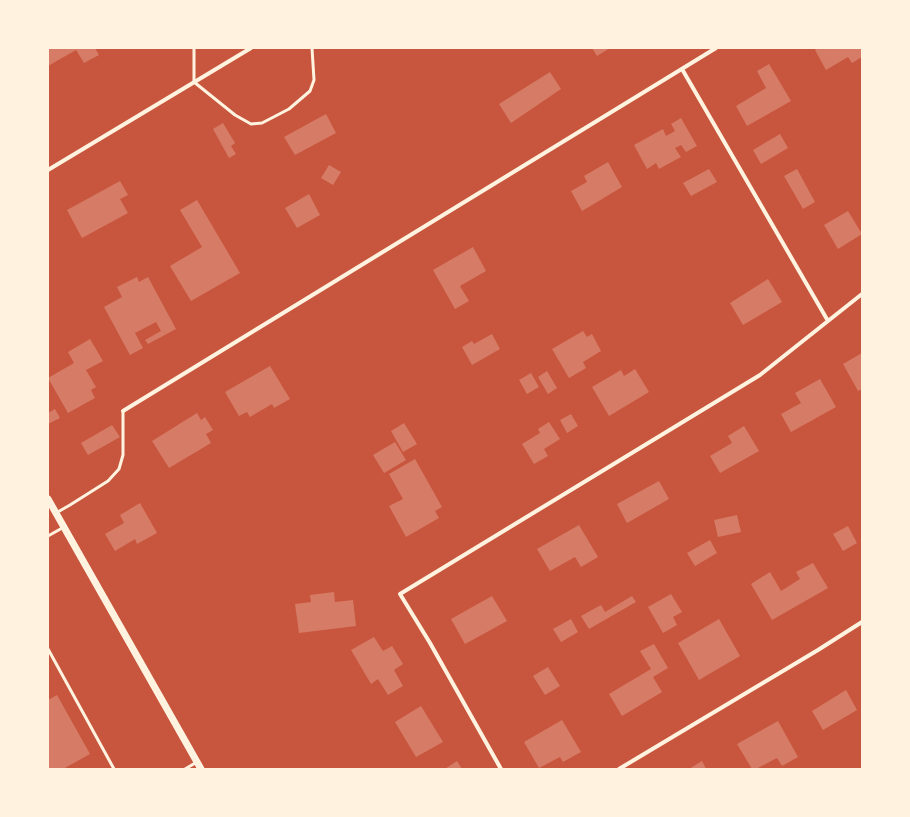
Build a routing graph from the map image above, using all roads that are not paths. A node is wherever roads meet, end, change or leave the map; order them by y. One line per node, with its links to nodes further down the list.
1 (194, 48): 6 (lane)
2 (251, 48): 6 (street)
3 (312, 48): 6 (lane)
4 (716, 48): 5 (street)
5 (682, 68): 9 (street); 10 (street)
6 (194, 82): 7 (street)
7 (48, 170)
8 (862, 294): 9 (street)
9 (828, 321): 20 (street)
10 (123, 411): 12 (lane)
11 (48, 498): 12 (street)
12 (56, 513): 13 (street)
13 (64, 527): 14 (lane); 17 (street)
14 (48, 536)
15 (862, 622): 21 (street)
16 (48, 650): 18 (lane)
17 (199, 766): 19 (lane)
18 (114, 769)
19 (185, 769)
20 (501, 769)
21 (619, 769)

